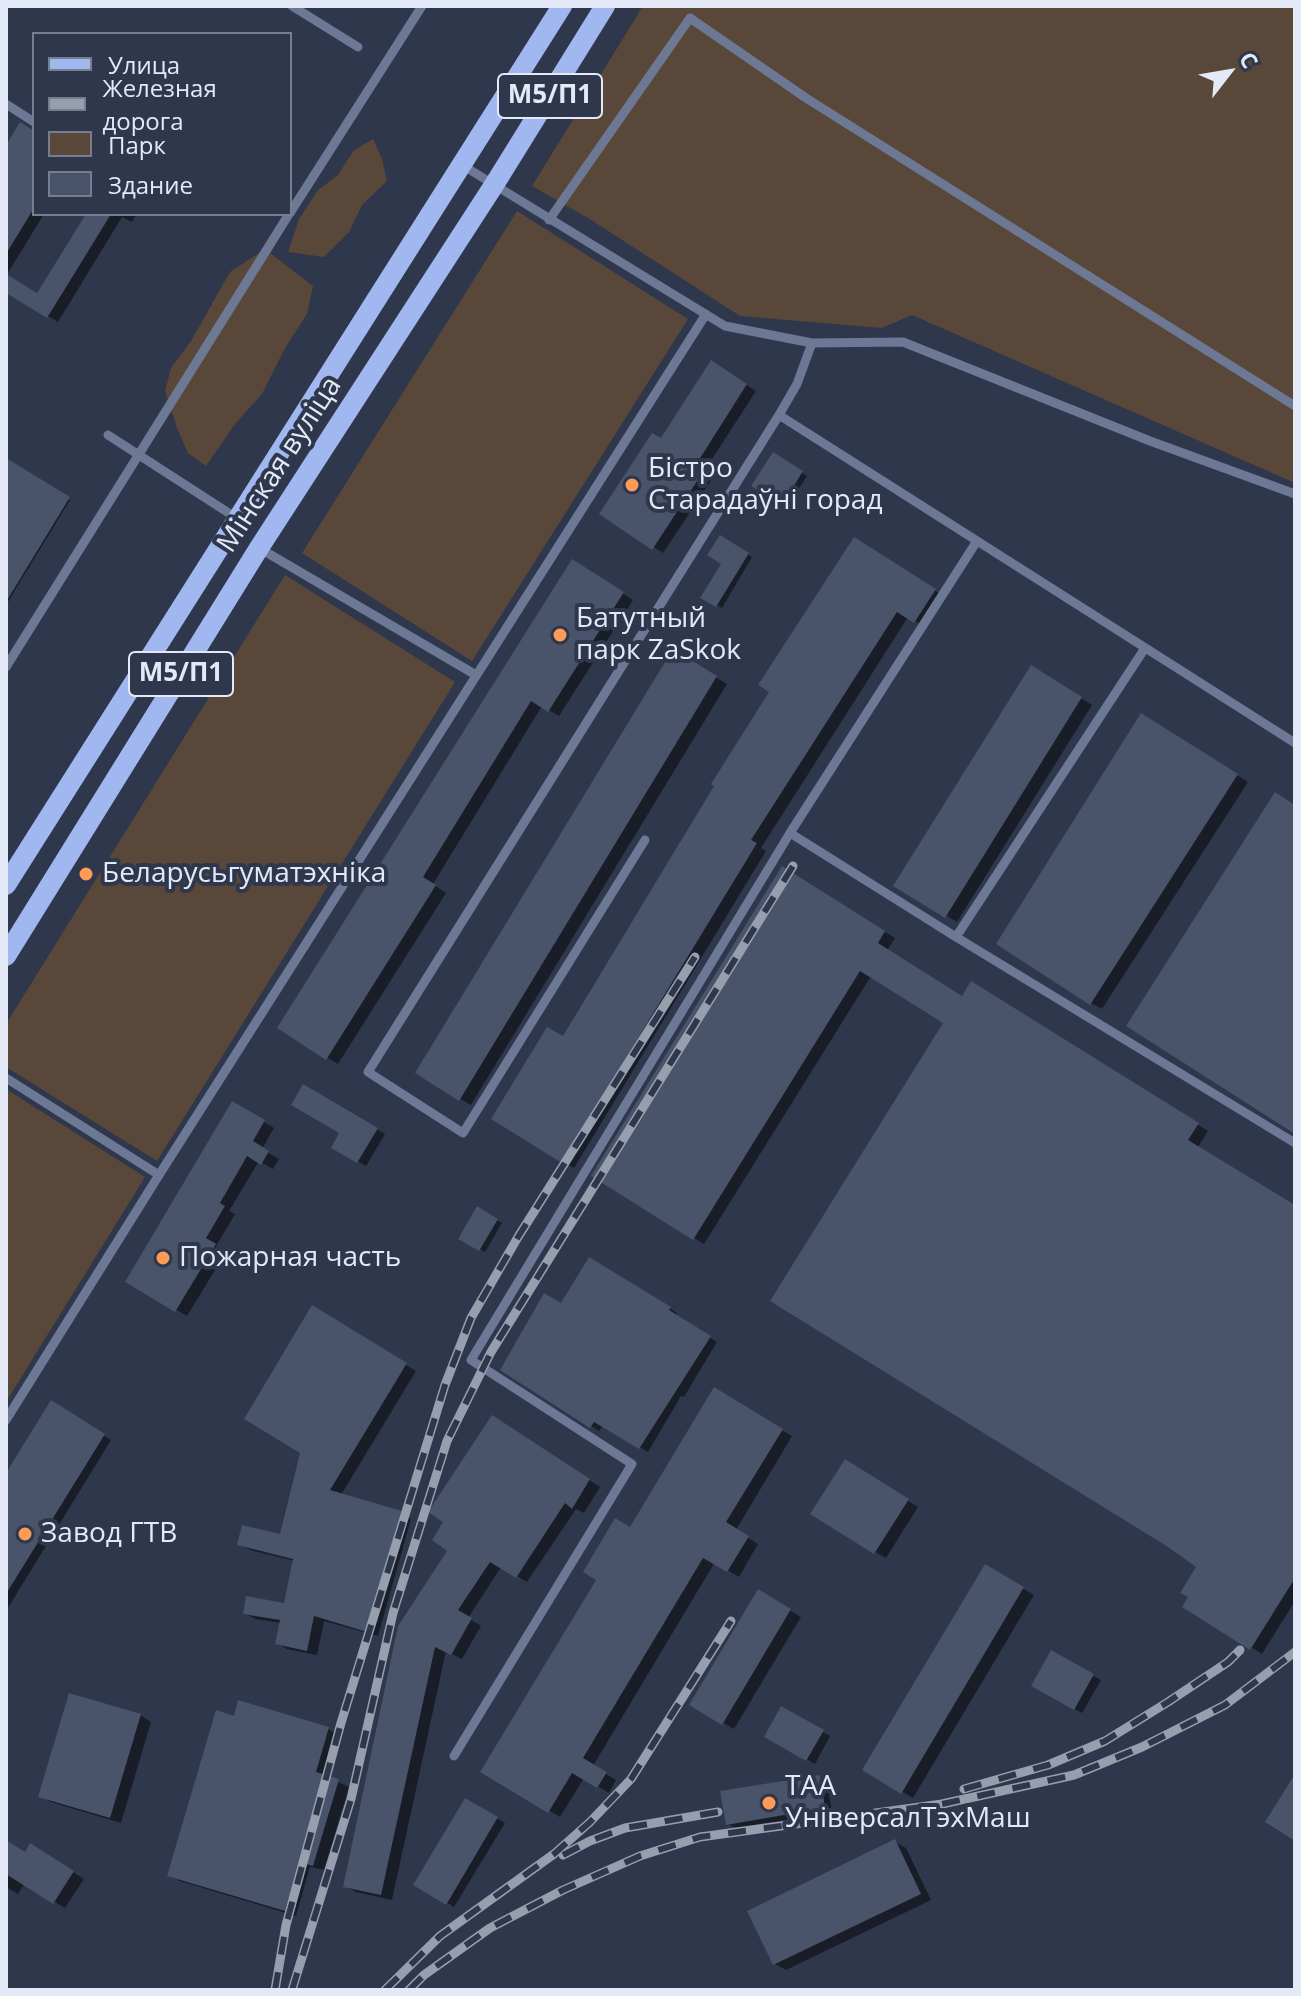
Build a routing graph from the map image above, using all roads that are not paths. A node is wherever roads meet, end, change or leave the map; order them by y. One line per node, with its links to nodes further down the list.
1 (292, 6): 5 (lane)
2 (422, 6): 10 (lane)
3 (562, 6): 8 (main road, Мінская вуліца / М5/П1)
4 (605, 6): 9 (main road, Мінская вуліца / М5/П1)
5 (358, 47)
6 (6, 104): 7 (lane)
7 (32, 121)
8 (462, 165): 9 (lane); 13 (main road, Мінская вуліца / М5/П1)
9 (494, 185): 12 (lane); 14 (main road, Мінская вуліца / М5/П1)
10 (292, 211)
11 (289, 216): 20 (lane)
12 (549, 220): 15 (lane); 17 (lane)
13 (381, 293): 14 (main road); 22 (main road, Мінская вуліца / М5/П1)
14 (414, 309): 24 (main road, Мінская вуліца / М5/П1)
15 (706, 314): 16 (lane); 27 (lane)
16 (812, 343): 18 (lane); 21 (lane)
17 (1295, 406)
18 (779, 415): 23 (lane); 30 (lane)
19 (108, 435): 20 (lane)
20 (139, 455): 22 (lane); 26 (lane)
21 (1295, 494)
22 (238, 519): 31 (main road, Мінская вуліца / М5/П1)
23 (977, 541): 25 (lane); 29 (lane)
24 (259, 548): 27 (lane); 33 (main road, Мінская вуліца / М5/П1)
25 (1145, 648): 28 (lane); 32 (lane)
26 (6, 667)
27 (476, 675): 36 (lane)
28 (1295, 743)
29 (790, 833): 32 (lane); 38 (lane)
30 (645, 840)
31 (6, 885)
32 (956, 937): 35 (lane)
33 (6, 956)
34 (6, 1078): 36 (lane)
35 (1295, 1143)
36 (159, 1175): 37 (lane)
37 (6, 1420)
38 (454, 1756)

